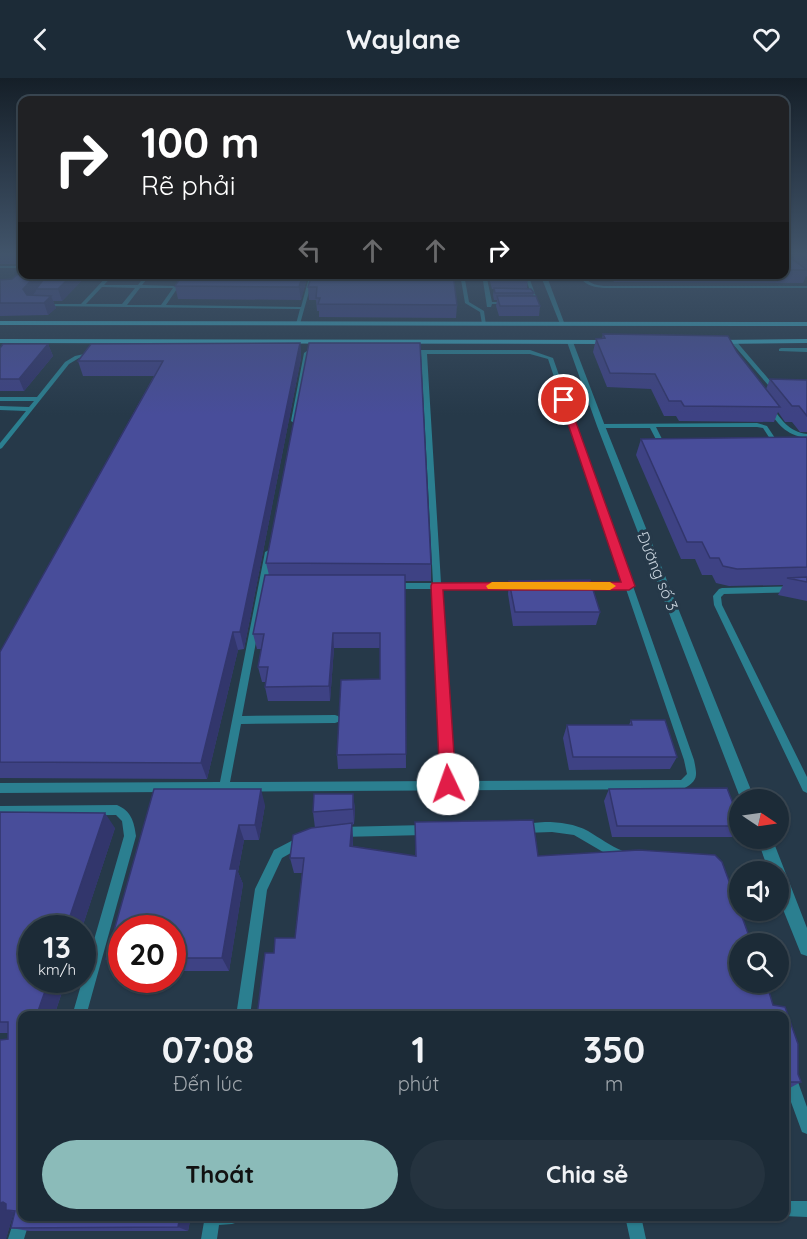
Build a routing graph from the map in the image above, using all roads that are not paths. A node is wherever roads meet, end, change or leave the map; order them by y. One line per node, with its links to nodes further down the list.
1 (130, 306): 5 (lane)
2 (473, 306): 7 (lane)
3 (489, 306): 7 (lane)
4 (556, 306): 11 (street)
5 (162, 307): 6 (lane)
6 (303, 308): 9 (lane)
7 (482, 311): 10 (lane)
8 (0, 323): 9 (main road)
9 (298, 324): 10 (main road)
10 (484, 324): 11 (main road)
11 (563, 324): 12 (main road); 15 (main road)
12 (807, 324)
13 (0, 341): 15 (main road)
14 (807, 341): 18 (main road)
15 (570, 342): 16 (main road); 33 (street, Đường số 3)
16 (617, 342)
17 (710, 342): 18 (main road)
18 (734, 342): 27 (lane)
19 (781, 350): 20 (lane)
20 (807, 350)
21 (402, 352): 22 (lane)
22 (424, 352): 44 (lane); 47 (lane)
23 (296, 353): 24 (lane)
24 (307, 353): 25 (lane); 35 (lane)
25 (318, 353)
26 (105, 354): 30 (lane)
27 (780, 388)
28 (762, 398): 36 (lane)
29 (0, 399): 30 (lane)
30 (37, 399): 32 (lane)
31 (0, 408): 32 (lane)
32 (29, 409): 37 (lane)
33 (601, 426): 34 (lane); 55 (street, Đường số 3)
34 (652, 426): 38 (lane); 39 (lane)
35 (292, 434)
36 (807, 436)
37 (0, 447)
38 (773, 450)
39 (670, 451)
40 (272, 539): 41 (lane)
41 (263, 585): 42 (lane); 50 (lane)
42 (274, 585)
43 (379, 586): 44 (lane)
44 (437, 586): 45 (lane); 51 (lane)
45 (527, 586)
46 (572, 586): 47 (lane)
47 (629, 586): 51 (lane)
48 (807, 589): 54 (lane)
49 (335, 718): 50 (lane)
50 (237, 720): 52 (lane)
51 (448, 784): 52 (lane)
52 (224, 787): 53 (lane)
53 (0, 788)
54 (807, 788)
55 (744, 789)
56 (0, 811): 62 (lane)
57 (513, 828): 59 (lane)
58 (441, 830): 63 (lane)
59 (635, 858)
60 (789, 903): 61 (street)
61 (807, 948)
62 (81, 1011)
63 (244, 1011)
64 (789, 1076): 65 (lane)
65 (807, 1127)
66 (789, 1209): 67 (lane)
67 (807, 1209)
68 (21, 1221): 71 (lane)
69 (212, 1221): 72 (lane)
70 (634, 1221): 73 (lane)
71 (16, 1239)
72 (209, 1239)
73 (638, 1239)

